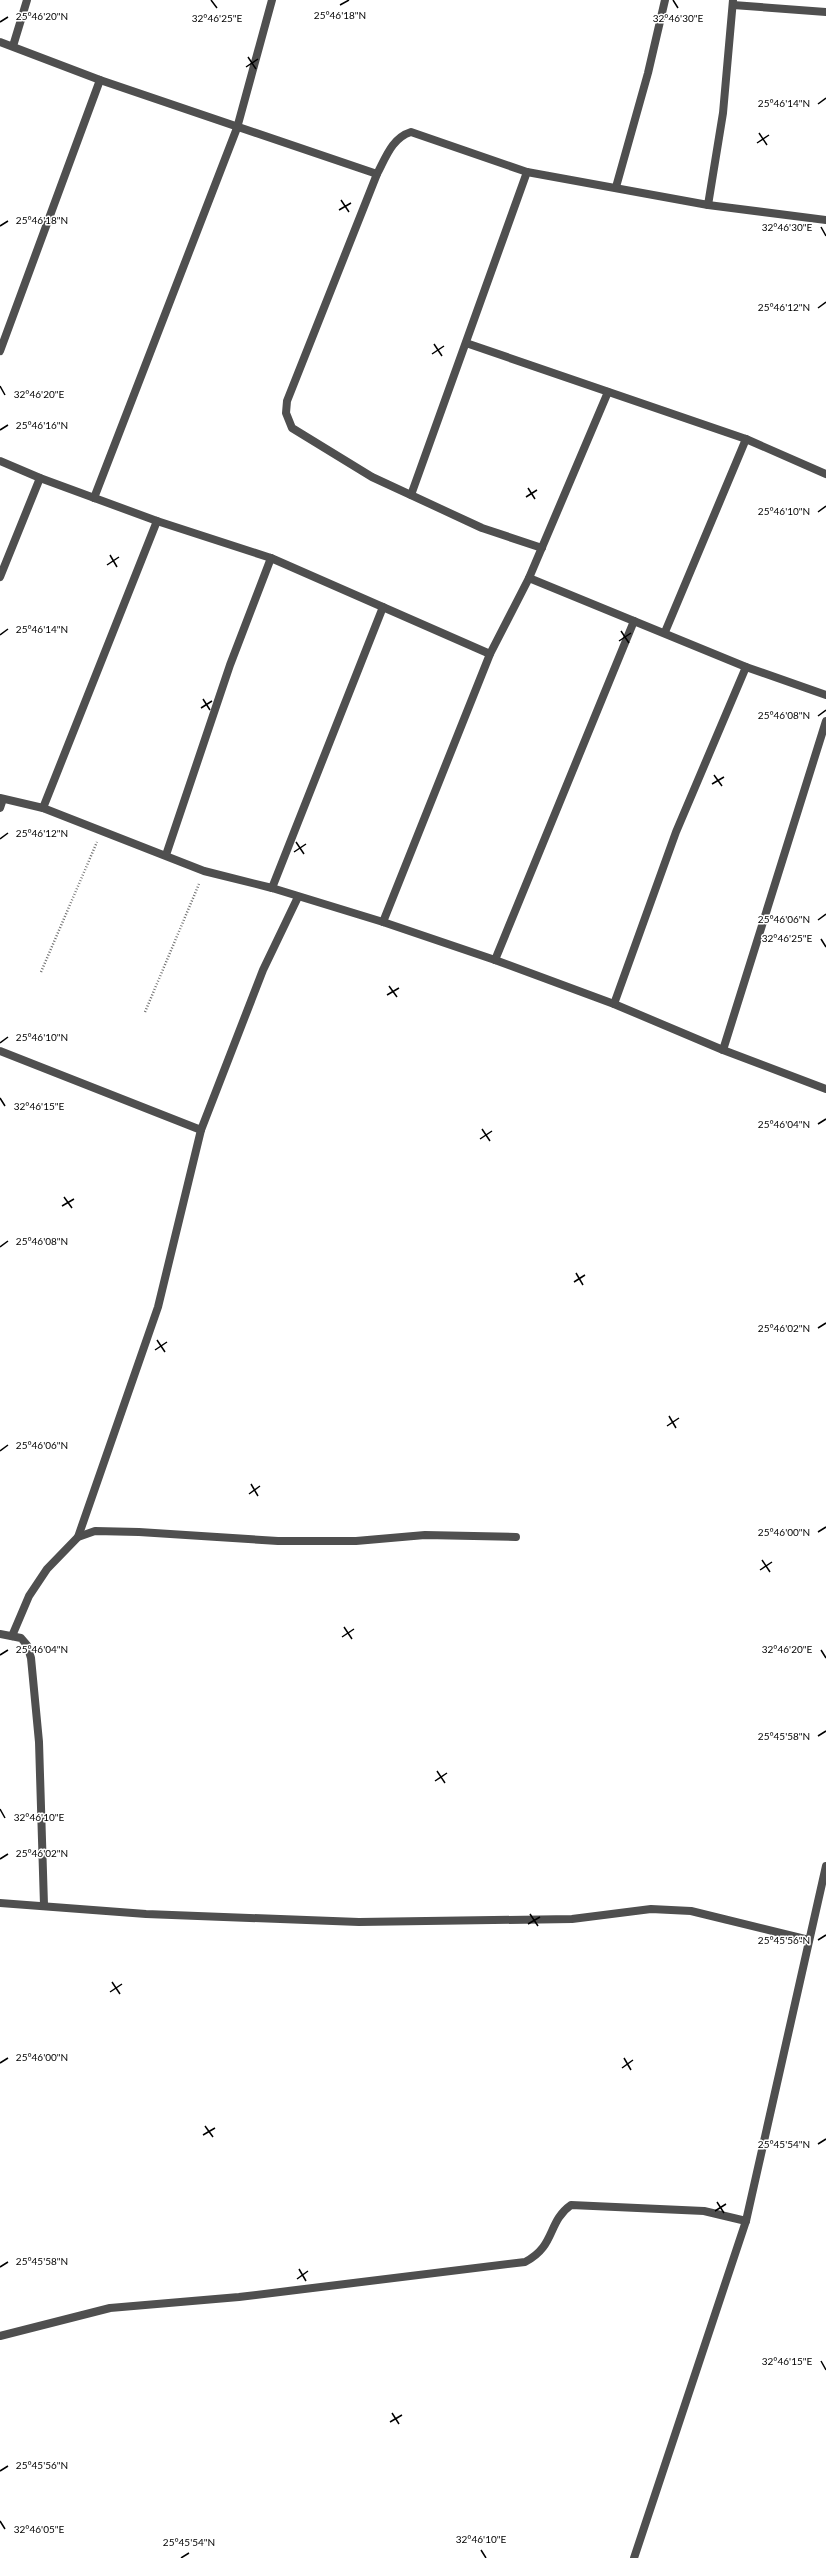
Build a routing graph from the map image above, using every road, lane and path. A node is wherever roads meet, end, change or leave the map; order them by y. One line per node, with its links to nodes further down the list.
1 (27, 0): 7 (street)
2 (272, 0): 9 (street)
3 (665, 0): 12 (street)
4 (733, 3): 5 (street); 13 (street)
5 (826, 12)
6 (0, 42): 7 (street)
7 (13, 46): 8 (street)
8 (100, 80): 9 (street); 16 (street)
9 (237, 128): 11 (street); 23 (street)
10 (527, 172): 11 (street); 12 (street); 15 (street)
11 (377, 174): 22 (street)
12 (616, 187): 13 (street)
13 (708, 205): 14 (street)
14 (826, 220)
15 (466, 344): 17 (street); 22 (street)
16 (0, 351)
17 (608, 392): 18 (street); 25 (street)
18 (746, 439): 20 (street); 31 (street)
19 (0, 461): 21 (street)
20 (826, 474)
21 (40, 478): 23 (street); 27 (street)
22 (411, 495): 25 (street)
23 (94, 498): 24 (street)
24 (157, 520): 26 (street); 38 (street)
25 (542, 548): 28 (street)
26 (271, 558): 29 (street); 40 (street)
27 (0, 577)
28 (529, 578): 30 (street); 32 (street)
29 (383, 607): 32 (street); 42 (street)
30 (634, 621): 31 (street); 45 (street)
31 (664, 632): 33 (street)
32 (490, 654): 44 (street)
33 (746, 667): 34 (street); 47 (street)
34 (826, 694)
35 (826, 721): 49 (street)
36 (2, 799): 37 (street); 38 (street)
37 (0, 808)
38 (43, 808): 39 (street)
39 (102, 830): 40 (street); 46 (path)
40 (166, 854): 41 (street)
41 (204, 871): 42 (street); 48 (path)
42 (272, 888): 43 (street)
43 (298, 897): 44 (street); 52 (street)
44 (383, 922): 45 (street)
45 (495, 960): 47 (street)
46 (41, 972)
47 (614, 1004): 49 (street)
48 (145, 1012)
49 (723, 1050): 51 (street)
50 (0, 1051): 52 (street)
51 (826, 1089)
52 (201, 1130): 54 (street)
53 (516, 1537): 54 (street)
54 (78, 1538): 56 (street)
55 (0, 1634): 56 (street)
56 (12, 1636): 59 (street)
57 (826, 1866): 60 (street)
58 (0, 1903): 59 (street)
59 (44, 1905): 60 (street)
60 (809, 1940): 61 (street)
61 (746, 2221): 62 (street); 63 (street)
62 (0, 2336)
63 (634, 2558)

